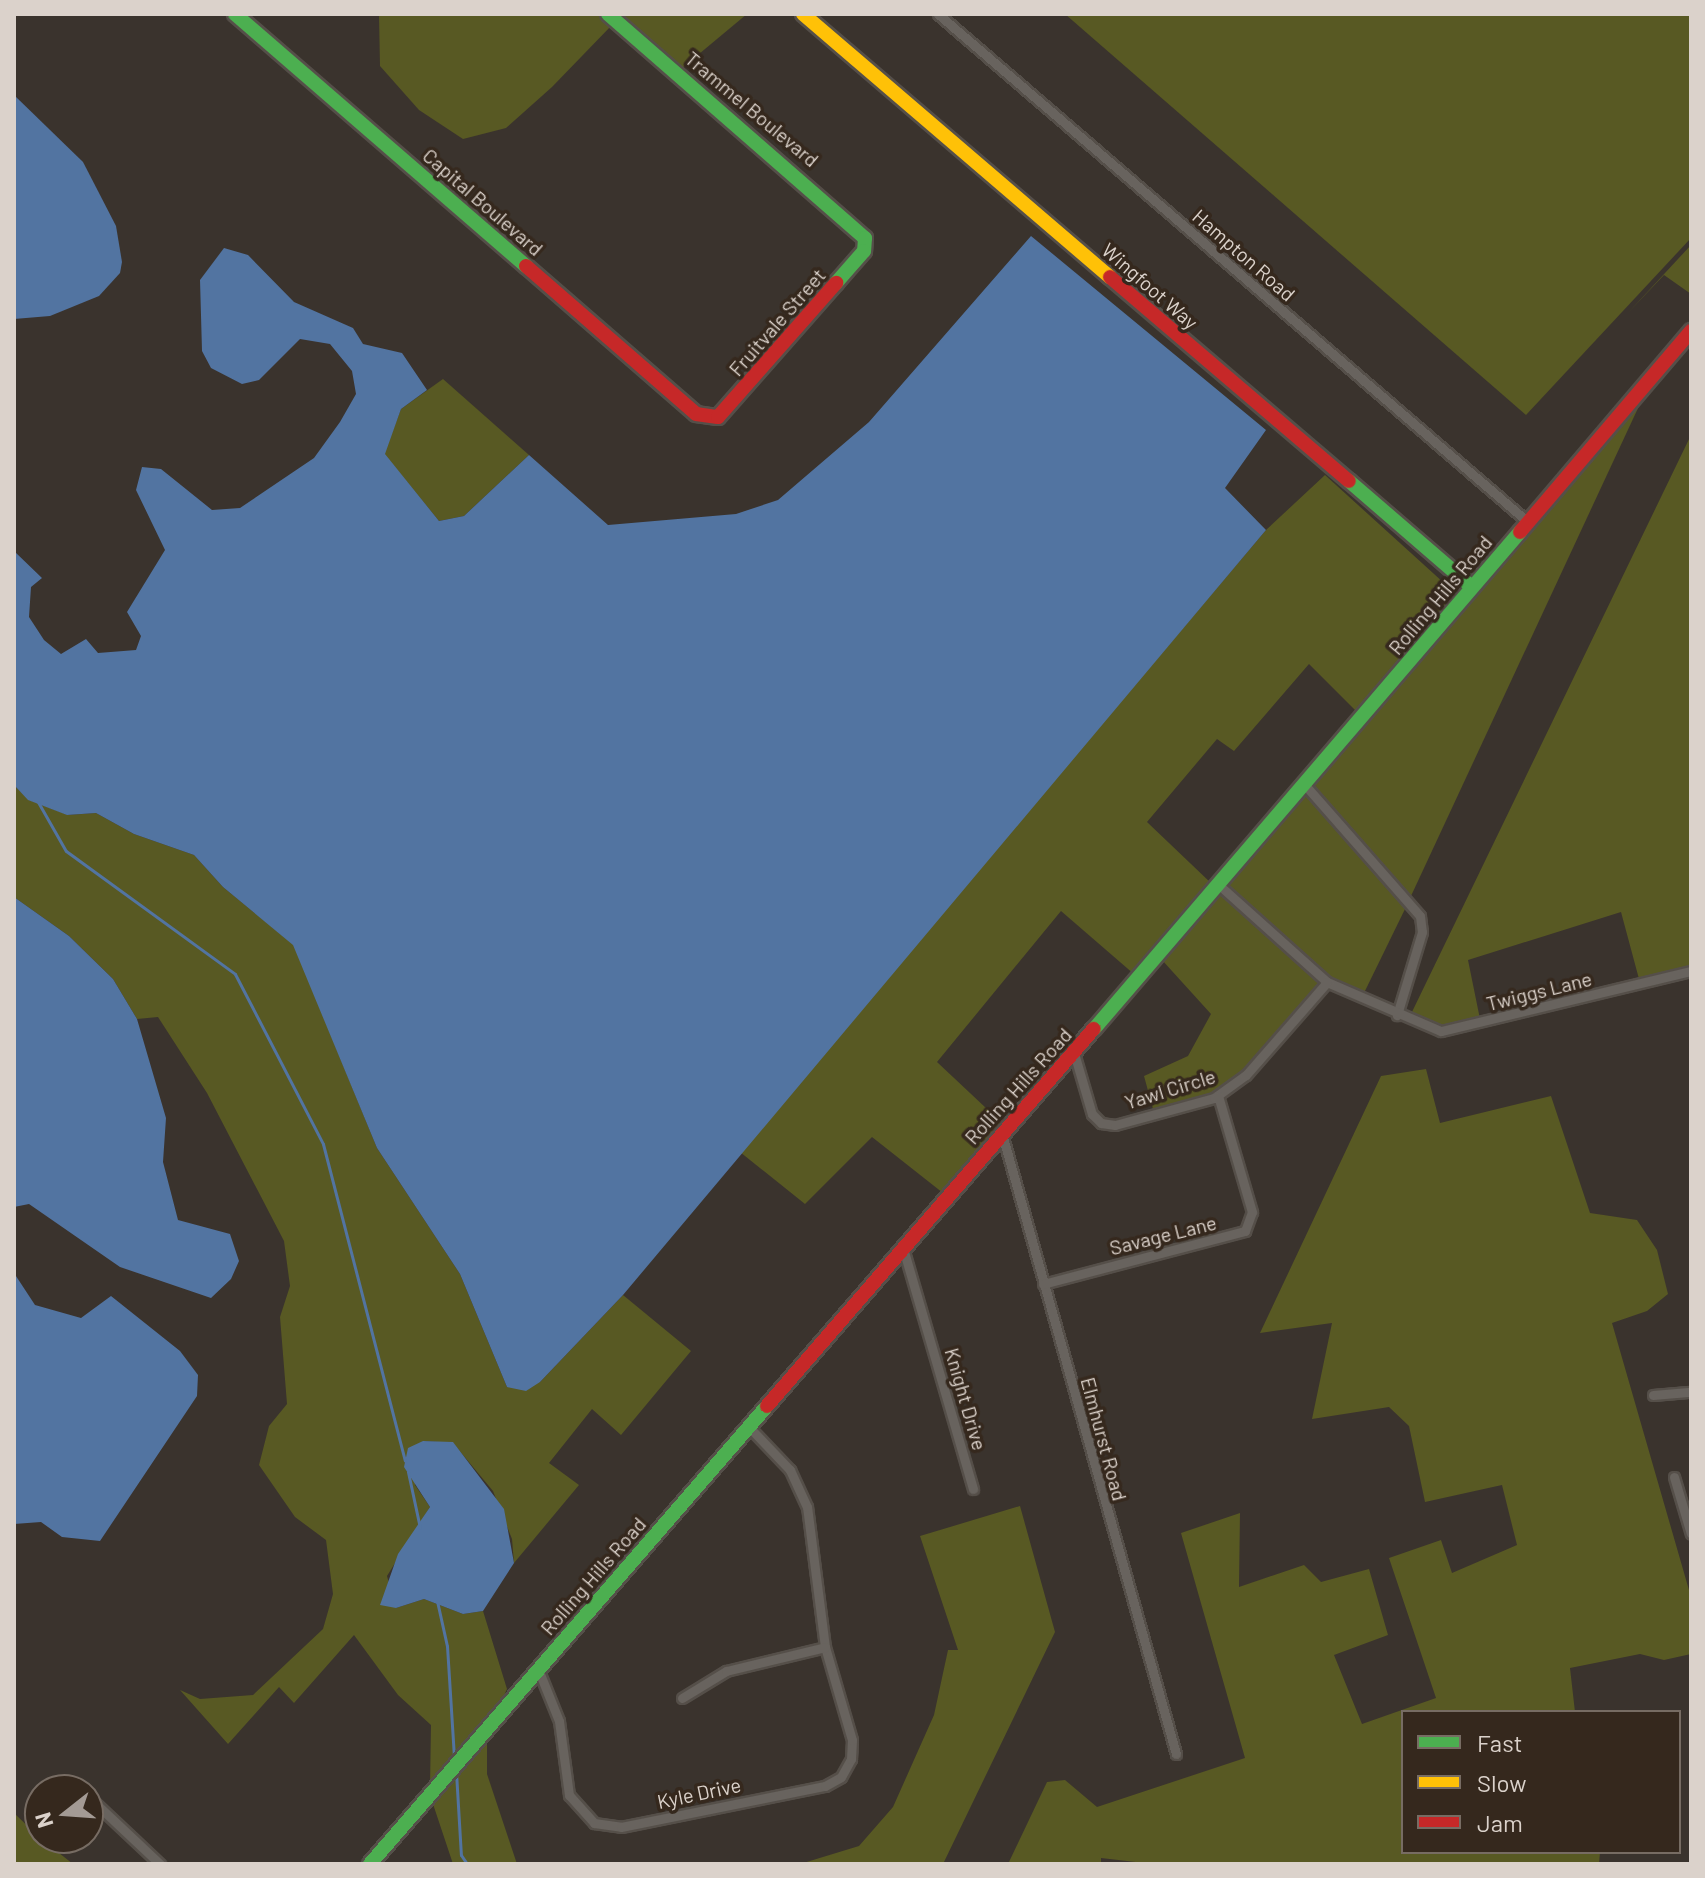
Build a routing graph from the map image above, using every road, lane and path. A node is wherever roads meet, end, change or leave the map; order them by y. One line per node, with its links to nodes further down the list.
1 (235, 14): 7 (street, Capital Boulevard)
2 (608, 14): 5 (street, Trammel Boulevard)
3 (803, 14): 9 (street, Wingfoot Way)
4 (938, 14): 8 (street, Hampton Road)
5 (865, 238): 7 (street, Fruitvale Street)
6 (1691, 331): 8 (street, Rolling Hills Road)
7 (706, 418)
8 (1528, 522): 9 (street, Rolling Hills Road)
9 (1472, 587): 10 (street, Rolling Hills Road)
10 (1305, 785): 11 (street, Rolling Hills Road); 14 (street)
11 (1219, 885): 13 (street); 15 (street, Rolling Hills Road)
12 (1691, 971): 14 (street, Twiggs Lane)
13 (1327, 982): 14 (street); 16 (street, Yawl Circle)
14 (1397, 1015)
15 (1074, 1053): 16 (street, Yawl Circle); 17 (street, Rolling Hills Road)
16 (1218, 1096): 19 (street, Savage Lane)
17 (1002, 1134): 18 (street, Rolling Hills Road); 19 (street, Elmhurst Road)
18 (903, 1248): 22 (street, Rolling Hills Road); 24 (street, Knight Drive)
19 (1043, 1284): 29 (street, Elmhurst Road)
20 (1691, 1392): 21 (street)
21 (1653, 1395)
22 (749, 1427): 26 (street, Kyle Drive); 27 (street, Rolling Hills Road)
23 (1674, 1477): 25 (street)
24 (973, 1489)
25 (1691, 1534)
26 (825, 1647): 27 (street, Kyle Drive); 28 (street)
27 (538, 1669): 32 (street, Rolling Hills Road)
28 (682, 1698)
29 (1176, 1754)
30 (104, 1811): 31 (street)
31 (160, 1864)
32 (370, 1864)

